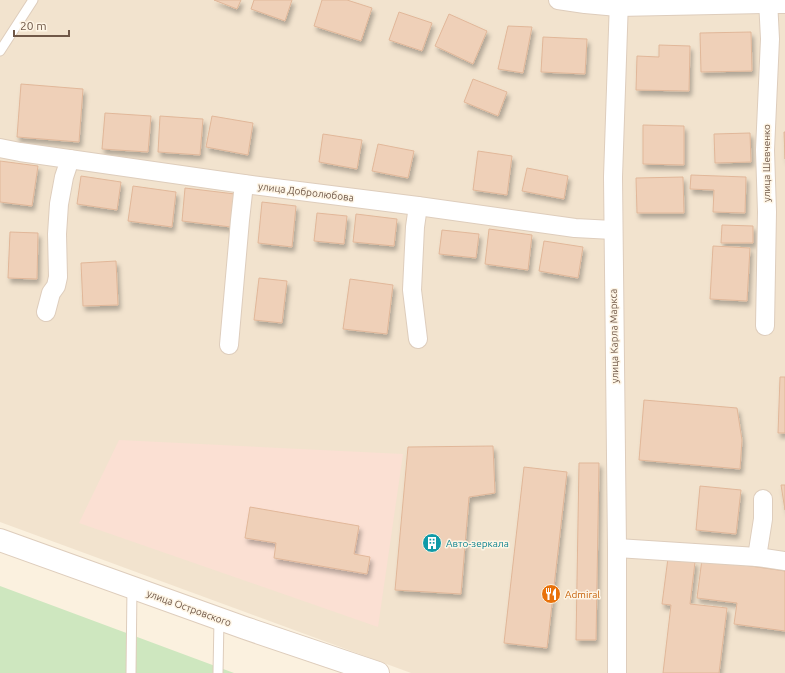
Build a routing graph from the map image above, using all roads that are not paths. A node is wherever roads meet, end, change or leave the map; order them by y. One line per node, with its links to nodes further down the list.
1 (33, 0): 5 (lane)
2 (558, 0): 4 (street)
3 (774, 3): 4 (street); 12 (street, улица Шевченко)
4 (618, 4): 10 (street, улица Карла Маркса)
5 (0, 51)
6 (0, 148): 7 (street, улица Добролюбова)
7 (70, 159): 8 (street, улица Добролюбова); 11 (street)
8 (244, 184): 9 (street, улица Добролюбова); 14 (street)
9 (418, 206): 10 (street, улица Добролюбова); 13 (street)
10 (613, 230): 17 (street, улица Карла Маркса)
11 (46, 312)
12 (764, 326)
13 (418, 339)
14 (228, 345)
15 (763, 499): 18 (street)
16 (0, 540): 20 (street, улица Островского)
17 (617, 548): 18 (street); 25 (street, улица Карла Маркса)
18 (757, 558): 19 (street)
19 (785, 561)
20 (132, 587): 21 (street, улица Островского); 22 (lane)
21 (219, 618): 23 (lane); 24 (street, улица Островского)
22 (131, 673)
23 (218, 673)
24 (378, 673)
25 (617, 673)

